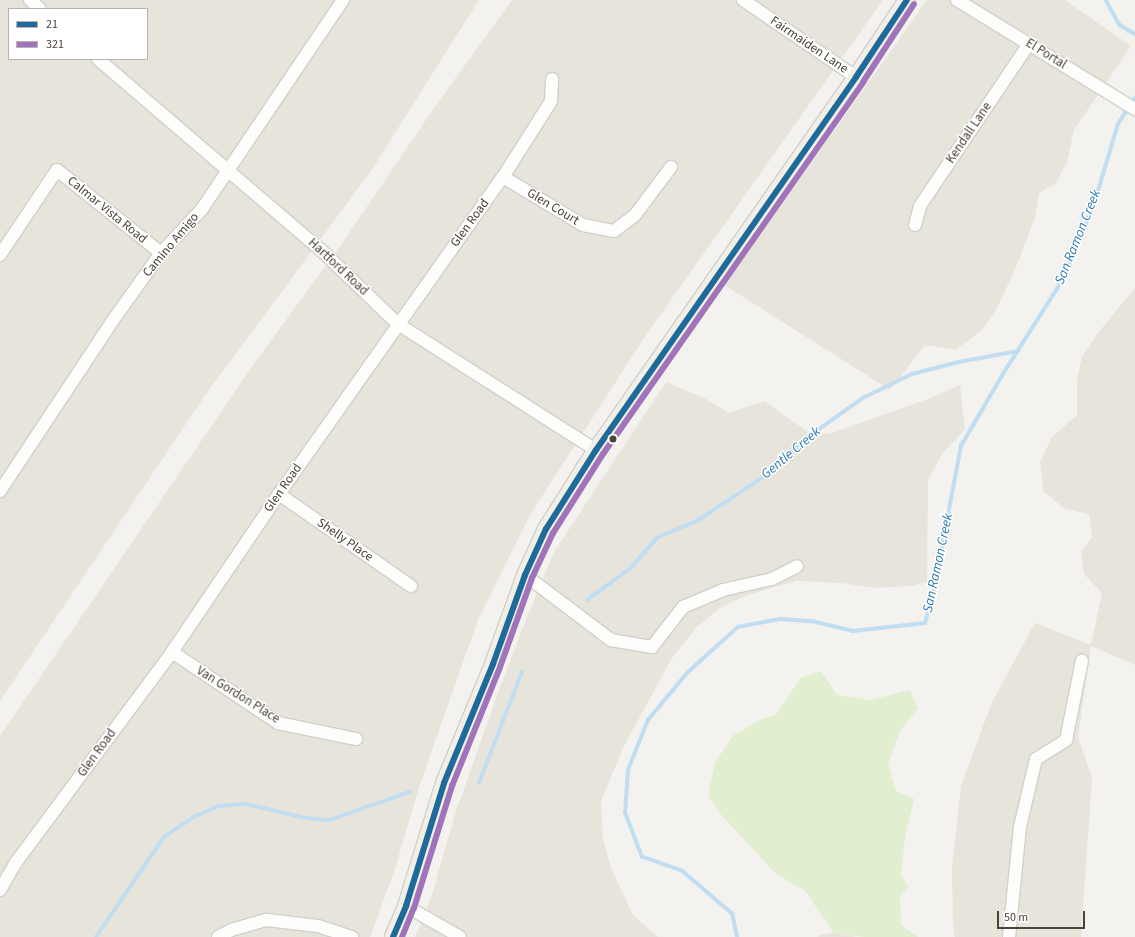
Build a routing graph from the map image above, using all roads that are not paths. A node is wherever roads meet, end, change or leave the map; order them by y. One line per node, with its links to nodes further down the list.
1 (30, 0): 6 (street)
2 (343, 0): 13 (street, Camino Amigo)
3 (743, 0): 9 (street, Fairmaiden Lane)
4 (907, 0): 9 (main road)
5 (957, 0): 7 (street, El Portal)
6 (39, 8)
7 (1029, 44): 11 (street, El Portal); 15 (street, Kendall Lane)
8 (99, 60): 13 (street, Hartford Road)
9 (856, 77): 19 (main road)
10 (552, 79): 14 (street, Glen Road)
11 (1135, 109)
12 (671, 167): 14 (street, Glen Court)
13 (228, 171): 16 (street, Camino Amigo); 18 (street, Hartford Road)
14 (503, 177): 18 (street, Glen Road)
15 (915, 225)
16 (161, 253): 17 (street, Calmar Vista Road); 20 (street, Camino Amigo)
17 (0, 254)
18 (398, 324): 19 (street, Hartford Road); 21 (street, Glen Road)
19 (596, 450): 23 (main road)
20 (0, 491)
21 (279, 494): 24 (street, Shelly Place); 25 (street, Glen Road)
22 (797, 566): 23 (street)
23 (525, 575): 29 (main road)
24 (411, 586)
25 (172, 652): 27 (street, Van Gordon Place); 28 (street, Glen Road)
26 (1082, 661): 34 (street)
27 (356, 739)
28 (0, 890)
29 (406, 906): 32 (main road); 33 (street)
30 (218, 937): 31 (street)
31 (352, 937)
32 (393, 937)
33 (460, 937)
34 (1009, 937)

